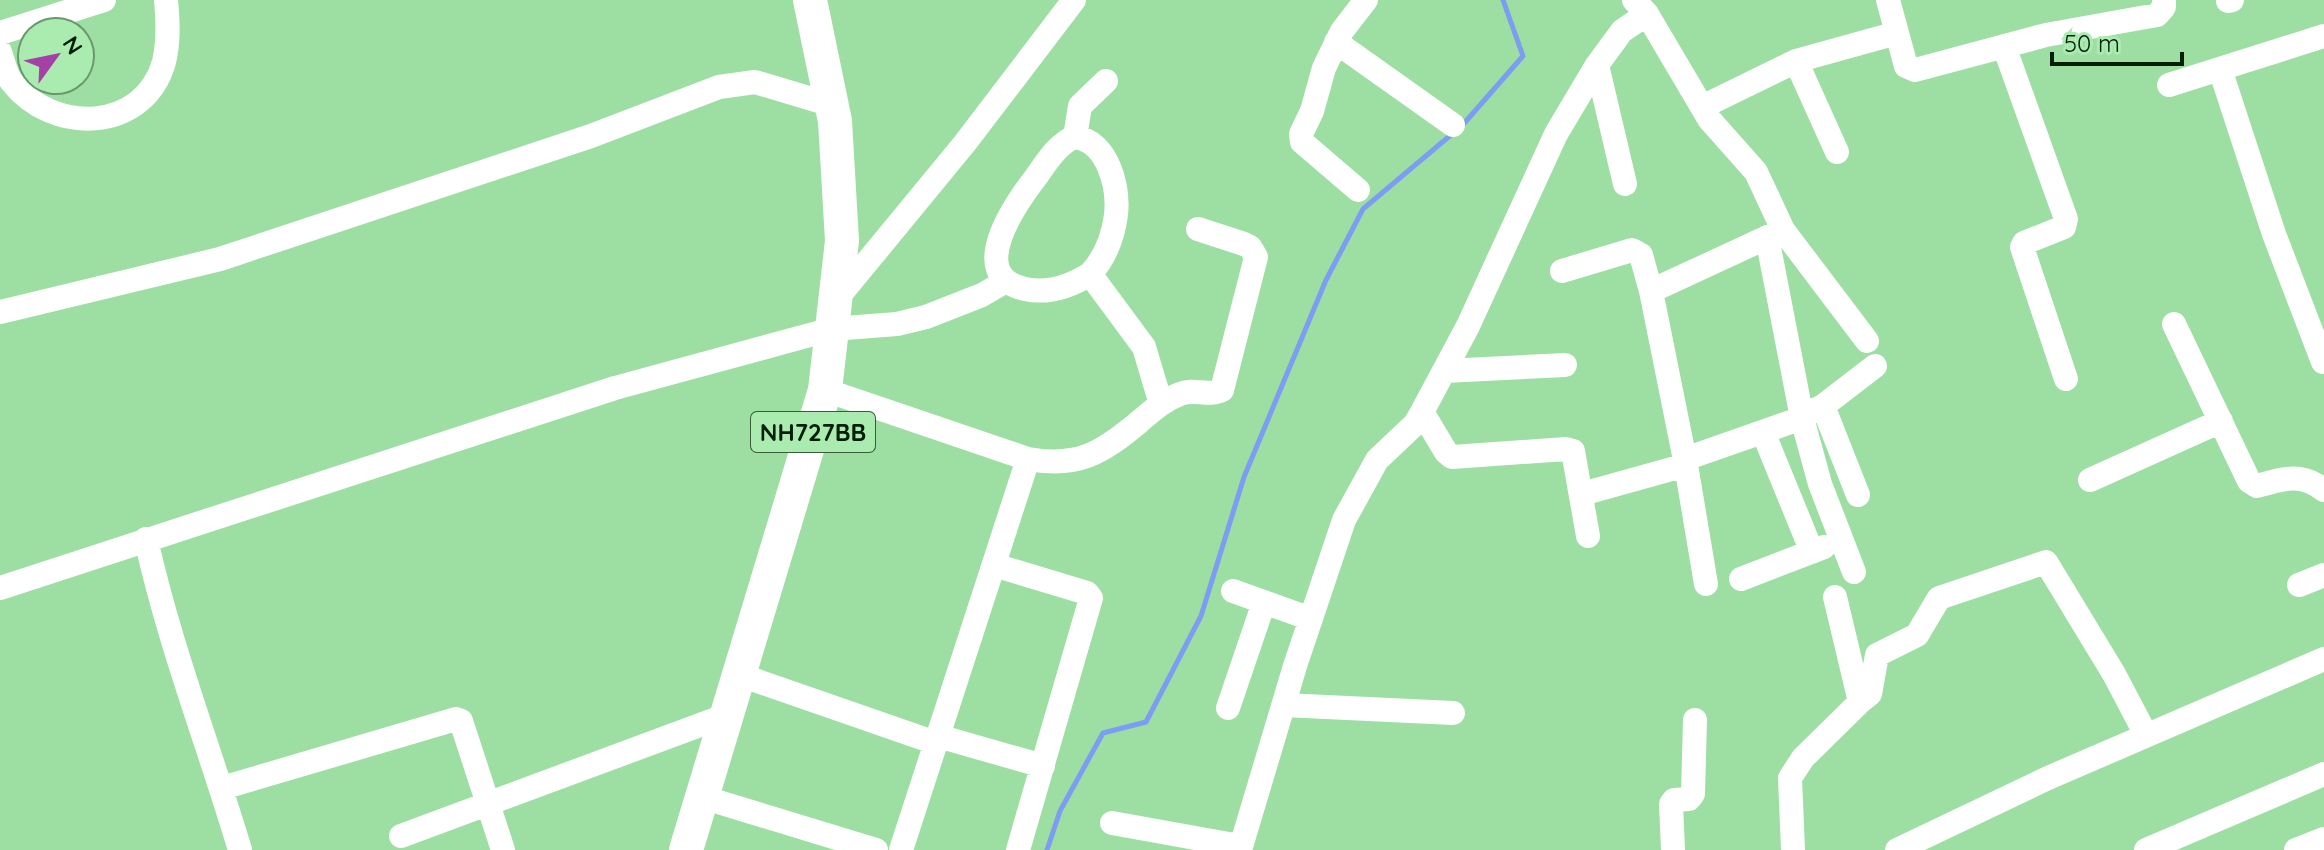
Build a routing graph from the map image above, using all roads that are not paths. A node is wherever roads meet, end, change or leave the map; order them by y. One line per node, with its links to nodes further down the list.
1 (104, 0): 9 (street)
2 (166, 0): 14 (street)
3 (810, 0): 20 (highway, NH727BB)
4 (1074, 0): 34 (street)
5 (1366, 0): 12 (street)
6 (1888, 0): 10 (street)
7 (2164, 0): 13 (street)
8 (1641, 7): 16 (street); 21 (street)
9 (0, 33)
10 (1897, 33): 13 (street); 15 (street)
11 (2324, 36): 17 (street)
12 (1336, 42): 22 (street); 26 (street)
13 (2004, 46): 41 (street)
14 (0, 52)
15 (1796, 61): 21 (street); 24 (street)
16 (1597, 65): 25 (street); 40 (street)
17 (2220, 69): 19 (street); 37 (street)
18 (1106, 81): 23 (street)
19 (2169, 85)
20 (832, 105): 33 (street); 34 (highway, NH727BB)
21 (1702, 107): 28 (street)
22 (1453, 125)
23 (1075, 137): 30 (street); 31 (street)
24 (1837, 152)
25 (1625, 184)
26 (1358, 190)
27 (1198, 229): 43 (street)
28 (1775, 233): 32 (street); 36 (street); 45 (street)
29 (1562, 271): 32 (street)
30 (1090, 274): 31 (street); 43 (street)
31 (1006, 281): 34 (street)
32 (1651, 291): 49 (street)
33 (0, 312)
34 (834, 315): 42 (highway, NH727BB); 55 (street)
35 (2174, 324): 46 (street)
36 (1867, 341)
37 (2323, 362)
38 (1565, 365): 40 (street)
39 (1875, 366): 45 (street)
40 (1444, 371): 44 (street)
41 (2066, 379)
42 (825, 390): 48 (street); 70 (highway, NH727BB)
43 (1161, 404): 48 (street)
44 (1422, 412): 52 (street); 68 (street)
45 (1809, 413): 47 (street); 53 (street); 56 (street)
46 (2221, 421): 50 (street); 51 (street)
47 (1763, 432): 49 (street); 57 (street)
48 (1028, 459): 58 (street)
49 (1686, 462): 52 (street); 62 (street)
50 (2090, 480)
51 (2324, 490)
52 (1582, 494): 54 (street)
53 (1858, 495)
54 (1588, 536)
55 (146, 539): 64 (street); 81 (street)
56 (1841, 539): 57 (street); 59 (street)
57 (1812, 552): 61 (street)
58 (994, 565): 78 (street); 79 (street)
59 (1854, 572)
60 (2324, 575): 63 (street)
61 (1741, 579)
62 (1706, 584)
63 (2299, 585)
64 (0, 588)
65 (1233, 591): 67 (street)
66 (1835, 597): 71 (street)
67 (1264, 602): 68 (street); 73 (street)
68 (1311, 619): 72 (street)
69 (2324, 659): 77 (street)
70 (740, 675): 75 (highway, NH727BB); 78 (street)
71 (1860, 702): 77 (street); 95 (street)
72 (1284, 705): 74 (street); 87 (street)
73 (1228, 708)
74 (1453, 713)
75 (727, 715): 82 (highway, NH727BB); 83 (street)
76 (1695, 720): 94 (street)
77 (2146, 735): 96 (street)
78 (937, 739): 79 (street); 92 (street)
79 (1043, 766): 93 (street)
80 (2324, 774): 97 (street)
81 (222, 788): 83 (street); 88 (street)
82 (702, 797): 90 (highway, NH727BB); 91 (street)
83 (488, 803): 85 (street); 89 (street)
84 (1112, 823): 87 (street)
85 (401, 836)
86 (2324, 839): 98 (street)
87 (1240, 848)
88 (240, 850)
89 (503, 850)
90 (686, 850)
91 (876, 850)
92 (901, 850)
93 (1018, 850)
94 (1673, 850)
95 (1793, 850)
96 (1897, 850)
97 (2146, 850)
98 (2296, 850)

